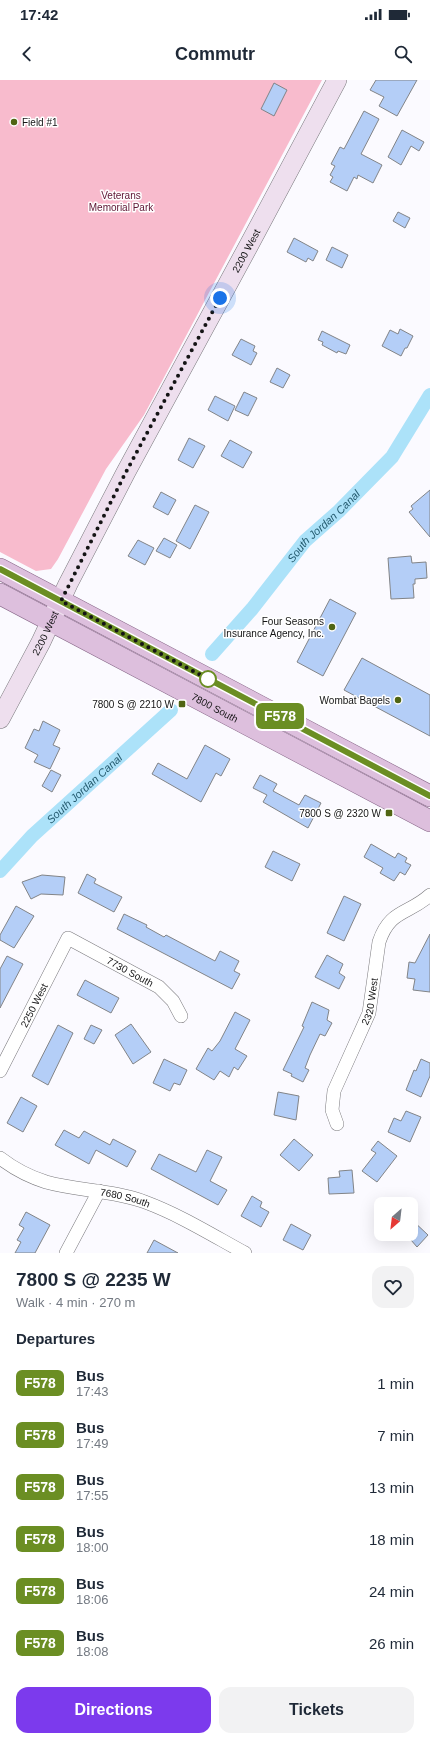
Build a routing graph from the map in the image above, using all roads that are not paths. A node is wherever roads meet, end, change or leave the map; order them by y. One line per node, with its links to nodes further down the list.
1 (337, 80): 4 (street, 2200 West)
2 (0, 569): 4 (main road)
3 (0, 594): 5 (main road, 7800 South)
4 (61, 601): 5 (street, 2200 West); 7 (main road)
5 (51, 621): 6 (street, 2200 West); 8 (main road, 7800 South)
6 (0, 719)
7 (430, 796)
8 (430, 821)
9 (430, 895): 13 (street, 2320 West)
10 (68, 938): 11 (street, 7730 South); 12 (street, 2250 West)
11 (181, 1016)
12 (0, 1071)
13 (337, 1124)
14 (0, 1158): 15 (street, 7680 South)
15 (98, 1191): 16 (street); 17 (street, 7680 South)
16 (66, 1253)
17 (245, 1253)

